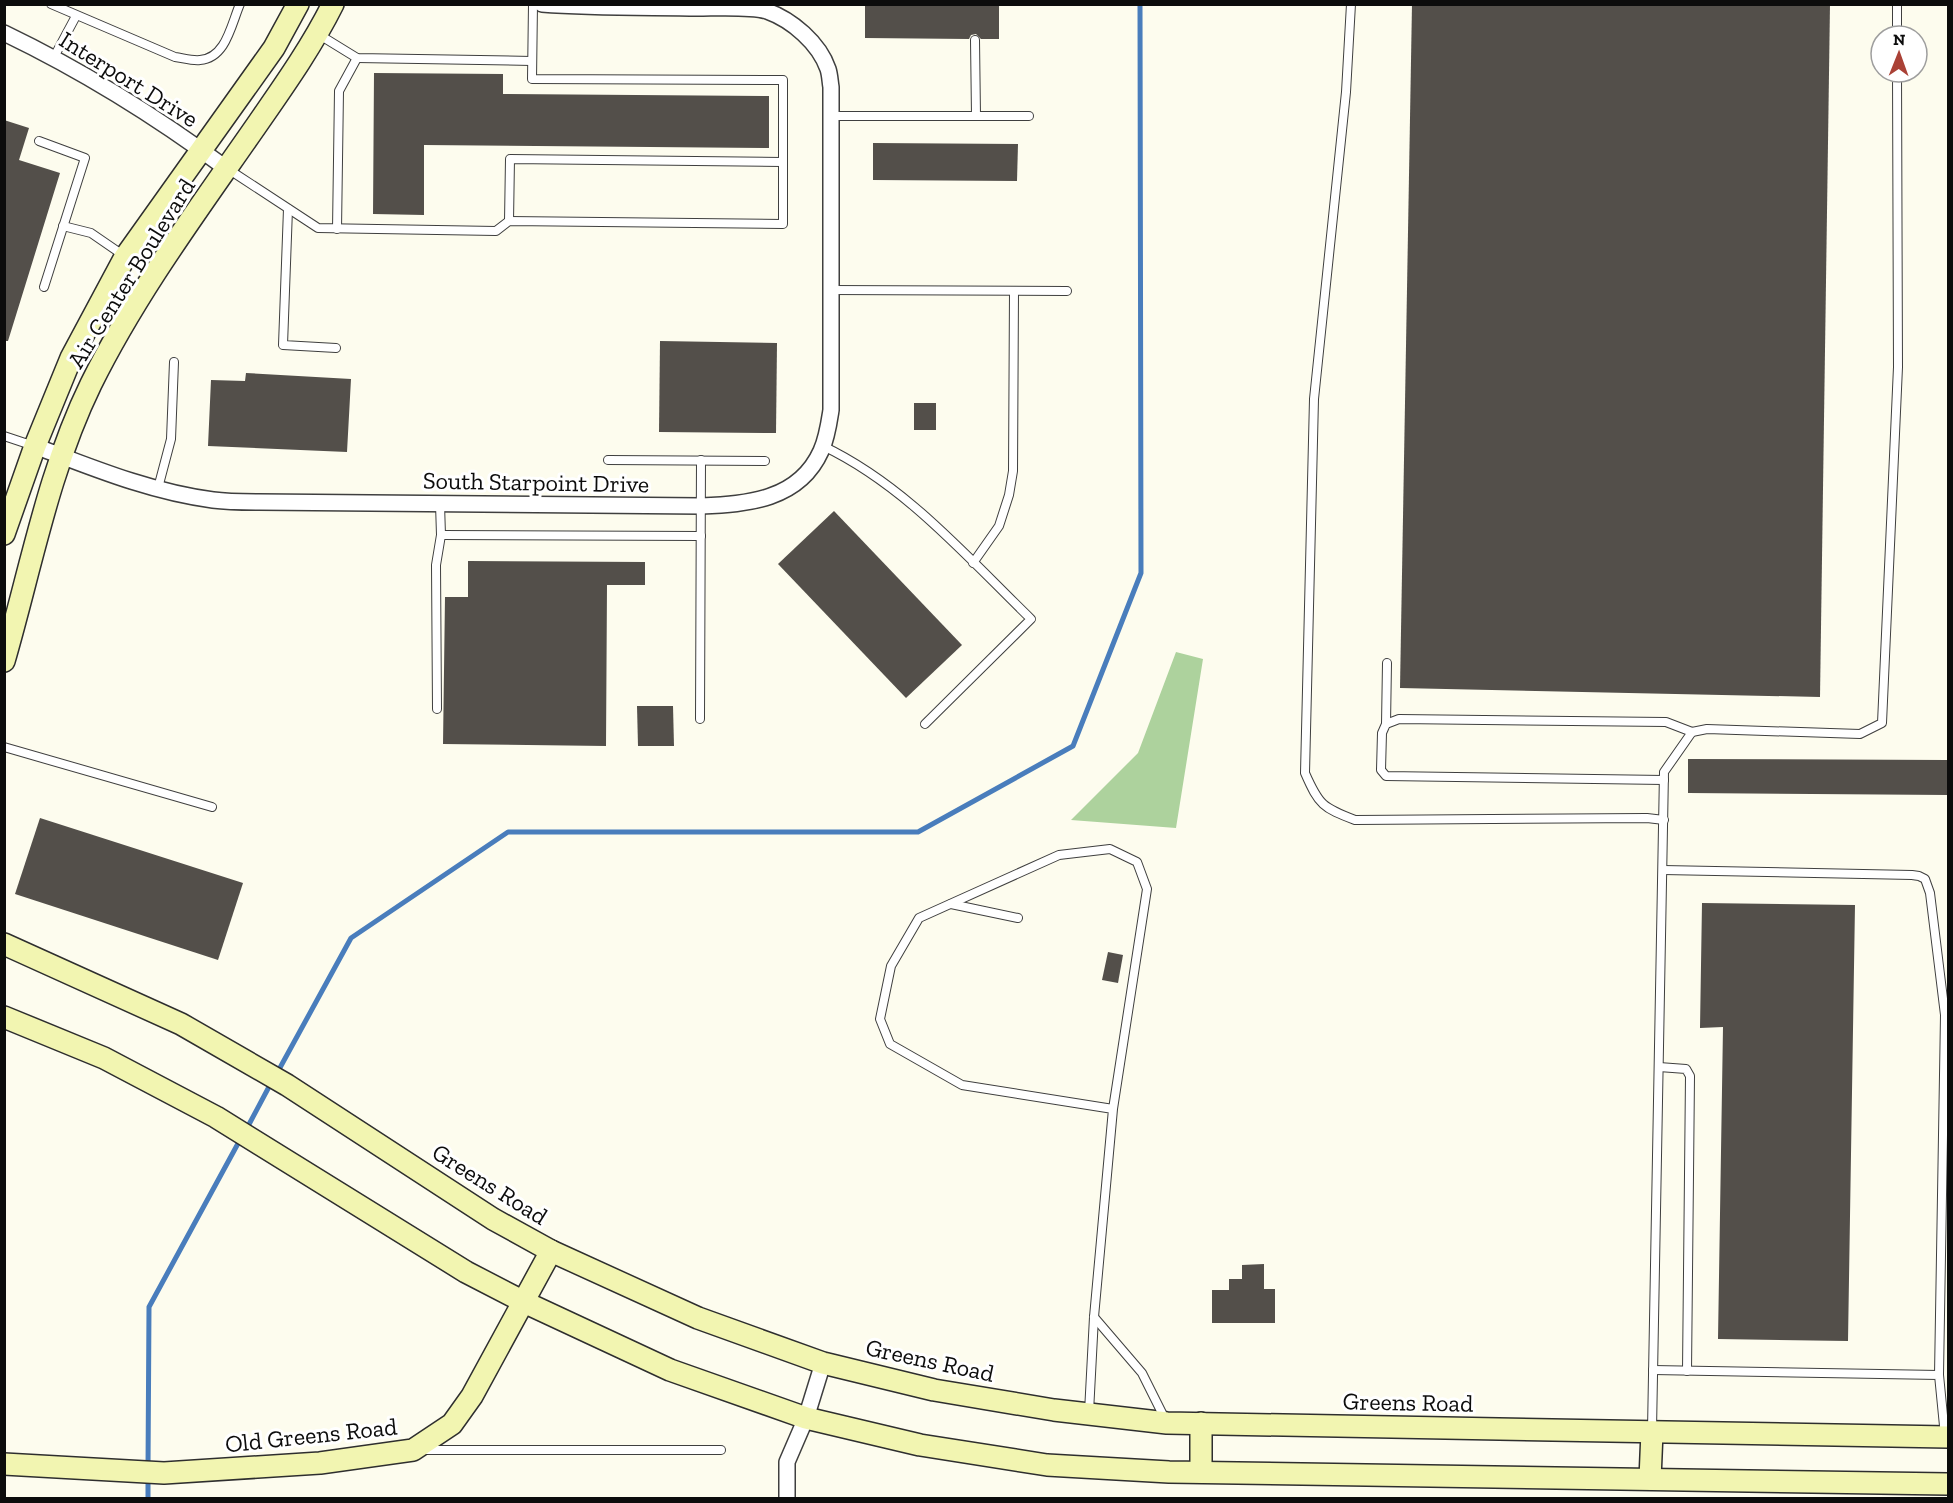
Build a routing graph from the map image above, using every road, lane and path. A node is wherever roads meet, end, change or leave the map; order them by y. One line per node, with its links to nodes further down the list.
1 (51, 4): 12 (lane)
2 (240, 4): 12 (lane)
3 (298, 4): 25 (main road, Air Center Boulevard)
4 (333, 4): 15 (main road, Air Center Boulevard)
5 (533, 4): 19 (lane)
6 (542, 4): 9 (street)
7 (1351, 4): 63 (lane)
8 (1897, 4): 13 (lane)
9 (578, 6): 10 (street)
10 (713, 6): 11 (street)
11 (765, 8): 21 (street, South Starpoint Drive)
12 (76, 15): 17 (lane)
13 (1897, 24)
14 (4, 33): 17 (street, Interport Drive)
15 (317, 33): 18 (lane); 27 (main road, Air Center Boulevard)
16 (975, 40): 22 (lane)
17 (54, 57): 25 (street, Interport Drive)
18 (357, 58): 19 (lane); 31 (lane)
19 (532, 61): 26 (lane)
20 (1897, 84): 59 (lane)
21 (831, 116): 22 (lane); 34 (street, South Starpoint Drive)
22 (976, 116): 23 (lane)
23 (1029, 116)
24 (39, 141): 30 (lane)
25 (201, 150): 27 (street, Interport Drive); 32 (main road, Air Center Boulevard)
26 (783, 162): 29 (lane); 29 (lane)
27 (227, 169): 28 (lane); 42 (main road, Air Center Boulevard)
28 (288, 209): 31 (lane); 37 (lane)
29 (509, 221): 31 (lane)
30 (63, 226): 32 (lane); 33 (lane)
31 (337, 229)
32 (125, 256): 40 (main road, Air Center Boulevard)
33 (44, 287)
34 (830, 290): 35 (lane); 41 (street, South Starpoint Drive)
35 (1014, 291): 36 (lane); 52 (lane)
36 (1067, 291)
37 (336, 348)
38 (174, 362): 46 (lane)
39 (4, 436): 40 (lane)
40 (35, 446): 42 (street, South Starpoint Drive); 49 (main road, Air Center Boulevard)
41 (823, 446): 48 (street, South Starpoint Drive); 52 (lane)
42 (62, 456): 46 (street, South Starpoint Drive); 53 (main road, Air Center Boulevard)
43 (608, 460): 44 (lane)
44 (701, 460): 45 (lane); 48 (lane)
45 (765, 461)
46 (158, 489): 47 (street, South Starpoint Drive)
47 (440, 504): 48 (street, South Starpoint Drive); 50 (lane)
48 (701, 506): 51 (lane)
49 (4, 534)
50 (441, 535): 51 (lane); 55 (lane)
51 (701, 536): 56 (lane)
52 (973, 563): 57 (lane)
53 (4, 661)
54 (1387, 663): 58 (lane)
55 (437, 709)
56 (700, 719)
57 (925, 724)
58 (1386, 724): 59 (lane); 61 (lane)
59 (1692, 732): 61 (lane)
60 (4, 747): 62 (lane)
61 (1664, 780): 63 (lane)
62 (212, 807)
63 (1665, 820): 64 (lane)
64 (1663, 870): 69 (lane); 72 (lane)
65 (951, 904): 66 (lane); 70 (lane); 70 (lane)
66 (1018, 918)
67 (4, 944): 71 (main road, Greens Road)
68 (4, 1017): 73 (main road)
69 (1659, 1067): 76 (lane); 77 (lane)
70 (1113, 1109): 74 (lane)
71 (551, 1251): 73 (main road, Old Greens Road); 75 (main road, Greens Road)
72 (1945, 1289): 78 (lane)
73 (524, 1302): 80 (main road); 85 (main road, Old Greens Road)
74 (1094, 1317): 79 (lane); 81 (lane)
75 (823, 1363): 79 (main road, Greens Road); 80 (street)
76 (1653, 1370): 77 (lane); 83 (lane)
77 (1687, 1371): 78 (lane)
78 (1939, 1376): 84 (lane)
79 (1089, 1414): 81 (main road, Greens Road)
80 (806, 1418): 88 (main road); 91 (street)
81 (1167, 1422): 82 (main road, Greens Road)
82 (1201, 1423): 83 (main road, Greens Road); 88 (main road)
83 (1652, 1432): 84 (main road, Greens Road); 89 (main road)
84 (1947, 1437)
85 (413, 1450): 86 (lane); 87 (main road, Old Greens Road)
86 (721, 1450)
87 (4, 1464)
88 (1201, 1472): 89 (main road)
89 (1650, 1479): 90 (main road)
90 (1948, 1484)
91 (787, 1498)

